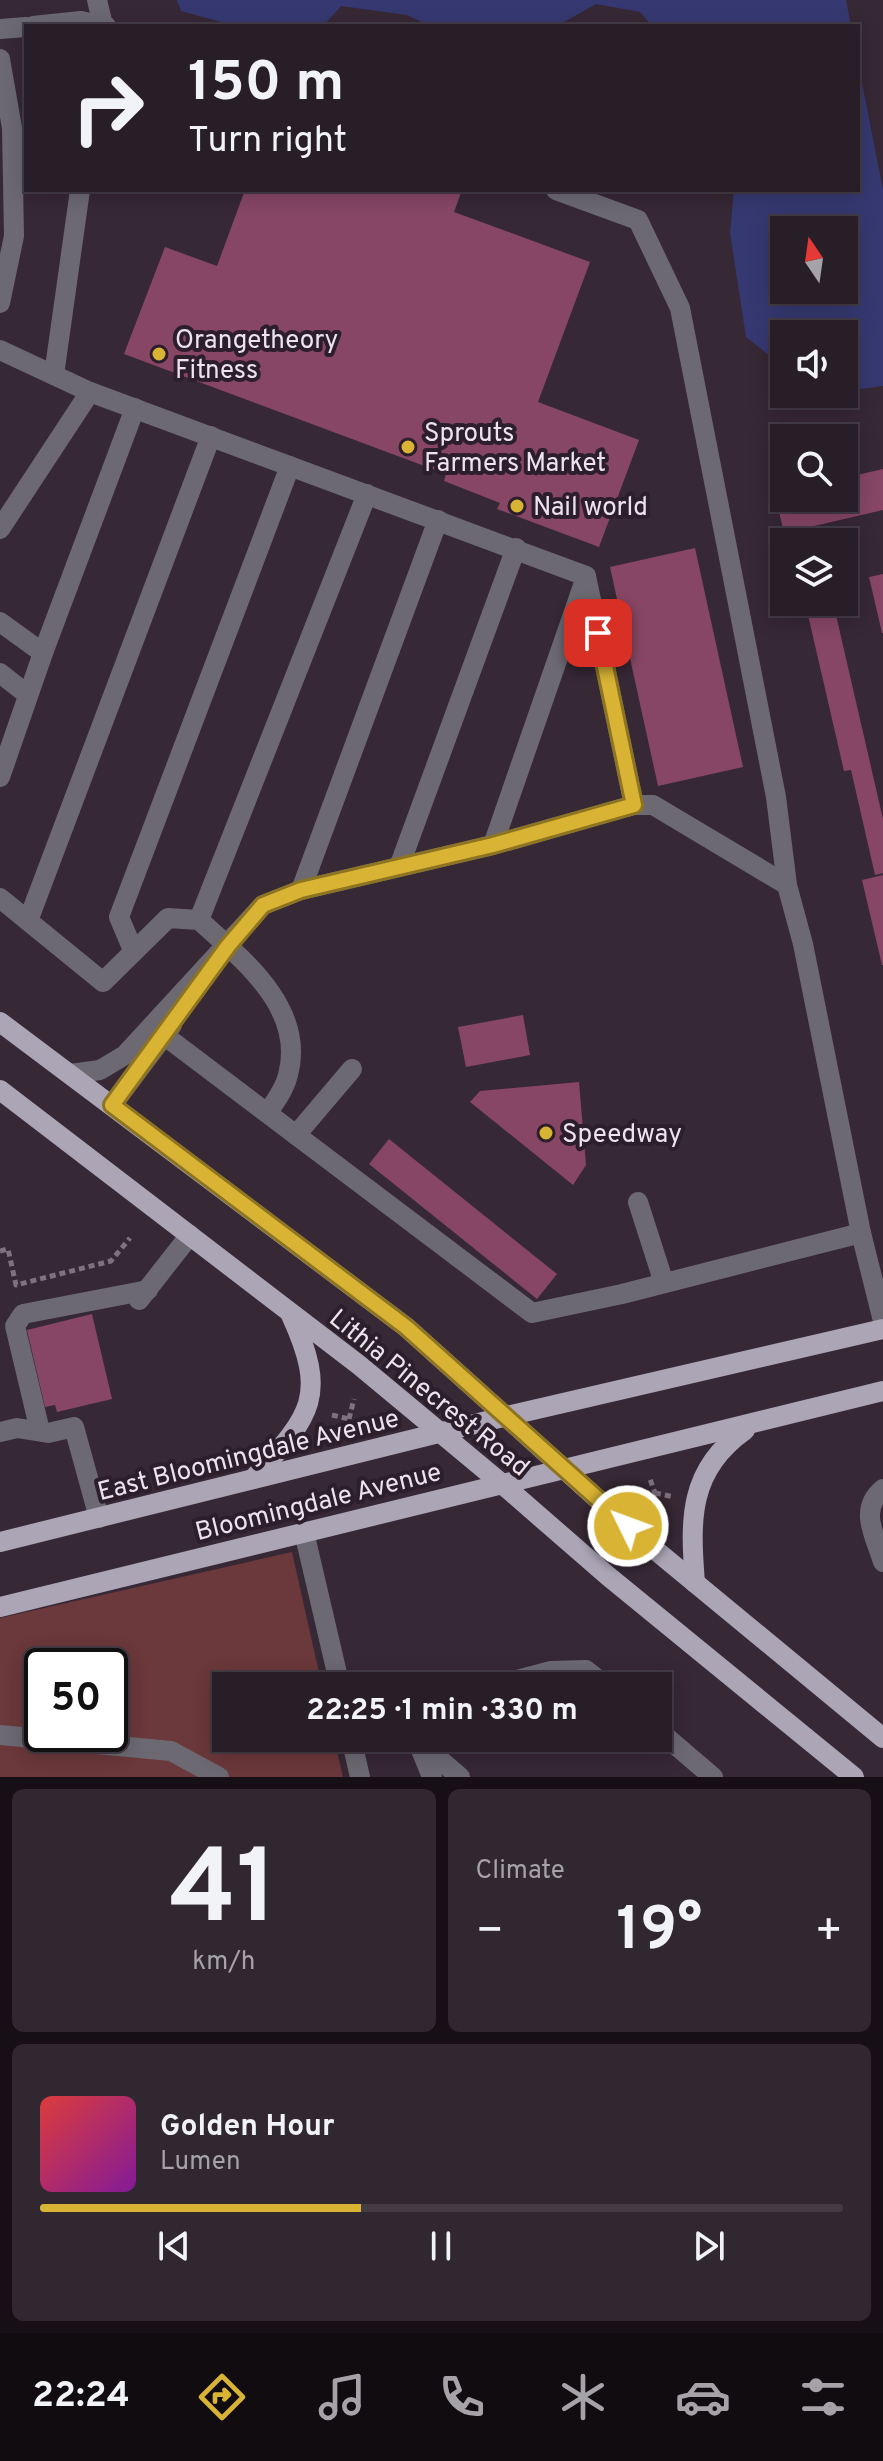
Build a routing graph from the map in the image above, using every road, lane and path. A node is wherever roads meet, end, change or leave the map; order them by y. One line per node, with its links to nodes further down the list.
1 (97, 0): 4 (street)
2 (52, 24): 3 (street)
3 (95, 24)
4 (103, 24)
5 (24, 27): 6 (street)
6 (0, 29)
7 (0, 59): 10 (street)
8 (80, 192): 12 (street)
9 (561, 192): 30 (street)
10 (0, 303)
11 (0, 350): 12 (street)
12 (54, 375): 13 (street)
13 (90, 392): 14 (street); 19 (street)
14 (135, 408): 15 (street); 23 (street)
15 (211, 436): 16 (street); 34 (street)
16 (290, 466): 17 (street); 36 (street)
17 (367, 494): 18 (street); 33 (street)
18 (438, 520): 20 (street); 31 (street)
19 (0, 529)
20 (516, 548): 21 (street); 29 (street)
21 (586, 576): 27 (street); 28 (street)
22 (0, 622): 23 (street)
23 (43, 653): 25 (street)
24 (0, 673): 25 (street)
25 (28, 695): 26 (street)
26 (0, 777)
27 (634, 805): 28 (street); 30 (street)
28 (493, 845): 29 (street)
29 (399, 867): 31 (street)
30 (787, 885): 46 (street)
31 (301, 890): 35 (street)
32 (0, 898): 34 (street)
33 (199, 920): 35 (street); 36 (street)
34 (28, 921): 36 (street)
35 (228, 946): 38 (street); 40 (street); 43 (street)
36 (133, 950)
37 (0, 1022): 40 (main road, Lithia Pinecrest Road)
38 (165, 1036): 42 (street); 43 (street)
39 (352, 1069): 44 (street)
40 (70, 1074): 42 (main road, Lithia Pinecrest Road)
41 (0, 1090): 47 (main road, Lithia Pinecrest Road)
42 (112, 1105): 59 (main road, Lithia Pinecrest Road)
43 (268, 1113): 44 (street)
44 (296, 1135): 50 (street)
45 (638, 1202): 50 (street)
46 (861, 1233): 50 (street); 54 (street)
47 (190, 1235): 51 (street); 53 (main road, Lithia Pinecrest Road)
48 (130, 1238): 49 (path)
49 (0, 1251)
50 (664, 1283)
51 (148, 1290): 52 (street); 63 (street)
52 (134, 1306)
53 (289, 1311): 65 (main road, Lithia Pinecrest Road); 67 (main road)
54 (883, 1321)
55 (883, 1329): 59 (main road, East Bloomingdale Avenue)
56 (883, 1391): 61 (main road, Bloomingdale Avenue)
57 (354, 1399): 60 (path)
58 (332, 1415): 60 (path)
59 (507, 1416): 65 (main road, East Bloomingdale Avenue); 66 (main road, Lithia Pinecrest Road)
60 (349, 1419): 62 (path)
61 (753, 1424): 66 (main road, Bloomingdale Avenue); 78 (main road)
62 (352, 1429)
63 (40, 1431): 64 (street); 74 (street)
64 (0, 1432)
65 (442, 1433): 67 (main road, East Bloomingdale Avenue); 69 (main road, Lithia Pinecrest Road)
66 (563, 1468): 69 (main road, Bloomingdale Avenue); 78 (main road, Lithia Pinecrest Road)
67 (253, 1479): 74 (main road, East Bloomingdale Avenue)
68 (650, 1479): 71 (path)
69 (501, 1483): 75 (main road, Bloomingdale Avenue); 94 (main road, Lithia Pinecrest Road)
70 (883, 1489): 77 (street)
71 (655, 1493): 72 (path); 73 (path)
72 (675, 1497)
73 (647, 1502)
74 (99, 1518): 76 (main road, East Bloomingdale Avenue)
75 (304, 1532): 79 (main road, Bloomingdale Avenue); 80 (street)
76 (0, 1542)
77 (883, 1562)
78 (695, 1583): 84 (main road, Lithia Pinecrest Road)
79 (0, 1607)
80 (337, 1672)
81 (547, 1672): 82 (street)
82 (588, 1672)
83 (0, 1735): 89 (street)
84 (883, 1738)
85 (672, 1742): 93 (street)
86 (354, 1752): 90 (street)
87 (422, 1752): 91 (street)
88 (432, 1752): 92 (street)
89 (219, 1777)
90 (360, 1777)
91 (432, 1777)
92 (460, 1777)
93 (713, 1777)
94 (854, 1777)

